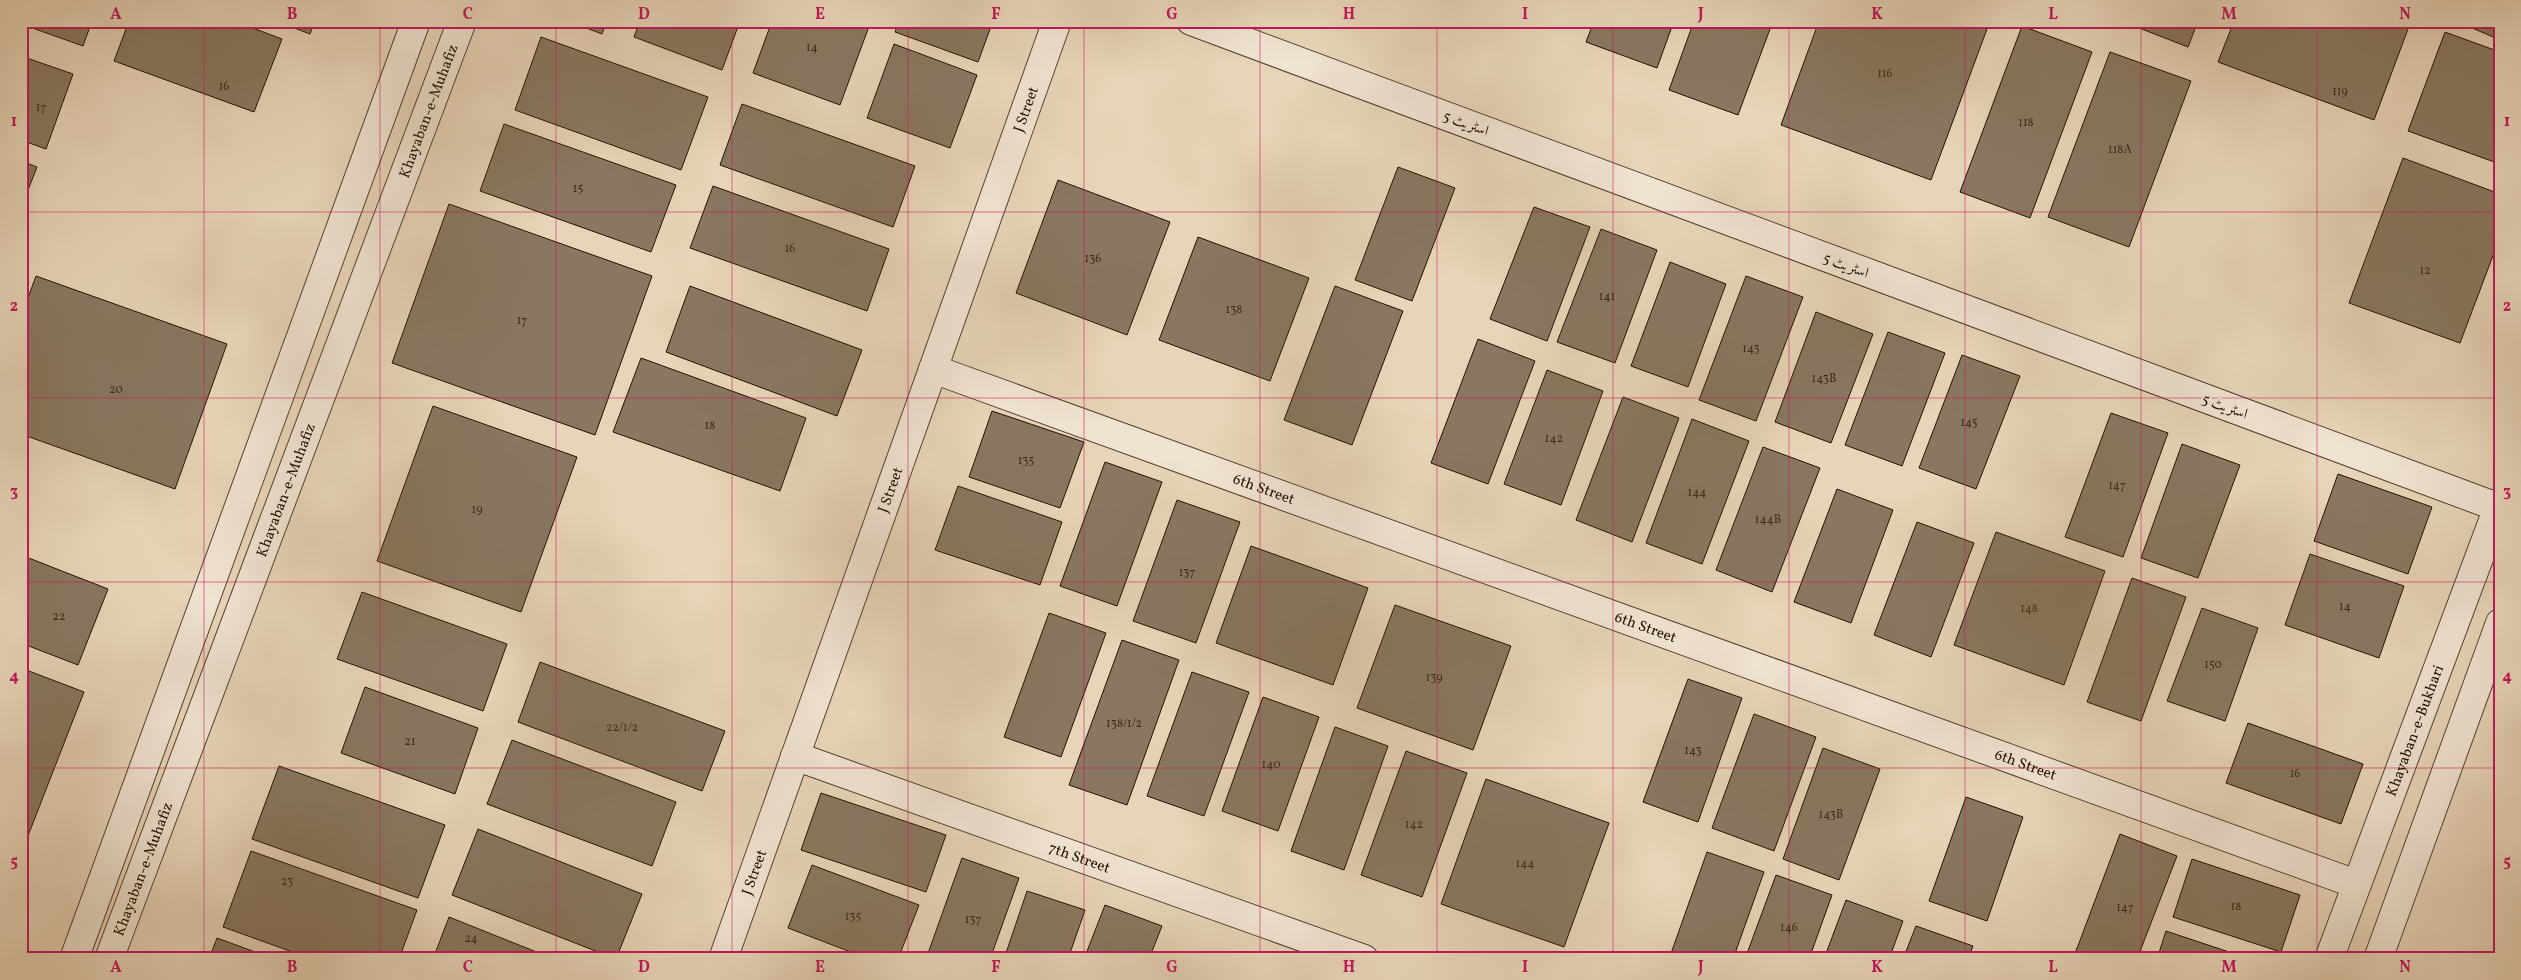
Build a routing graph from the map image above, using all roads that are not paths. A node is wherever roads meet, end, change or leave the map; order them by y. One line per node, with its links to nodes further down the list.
1 (416, 21): 10 (street)
2 (462, 21): 11 (street, Khayaban-e-Muhafiz)
3 (1058, 21): 5 (street, J Street)
4 (1191, 21): 6 (street, اسٹریٹ 5)
5 (934, 369): 8 (street, J Street); 9 (street, 6th Street)
6 (2499, 506): 9 (street, Khayaban-e-Bukhari)
7 (2500, 623): 15 (street)
8 (795, 756): 12 (street, J Street); 13 (street, 7th Street)
9 (2356, 884): 14 (street, Khayaban-e-Bukhari)
10 (74, 959)
11 (109, 959)
12 (723, 959)
13 (1364, 959)
14 (2329, 959)
15 (2378, 959)

